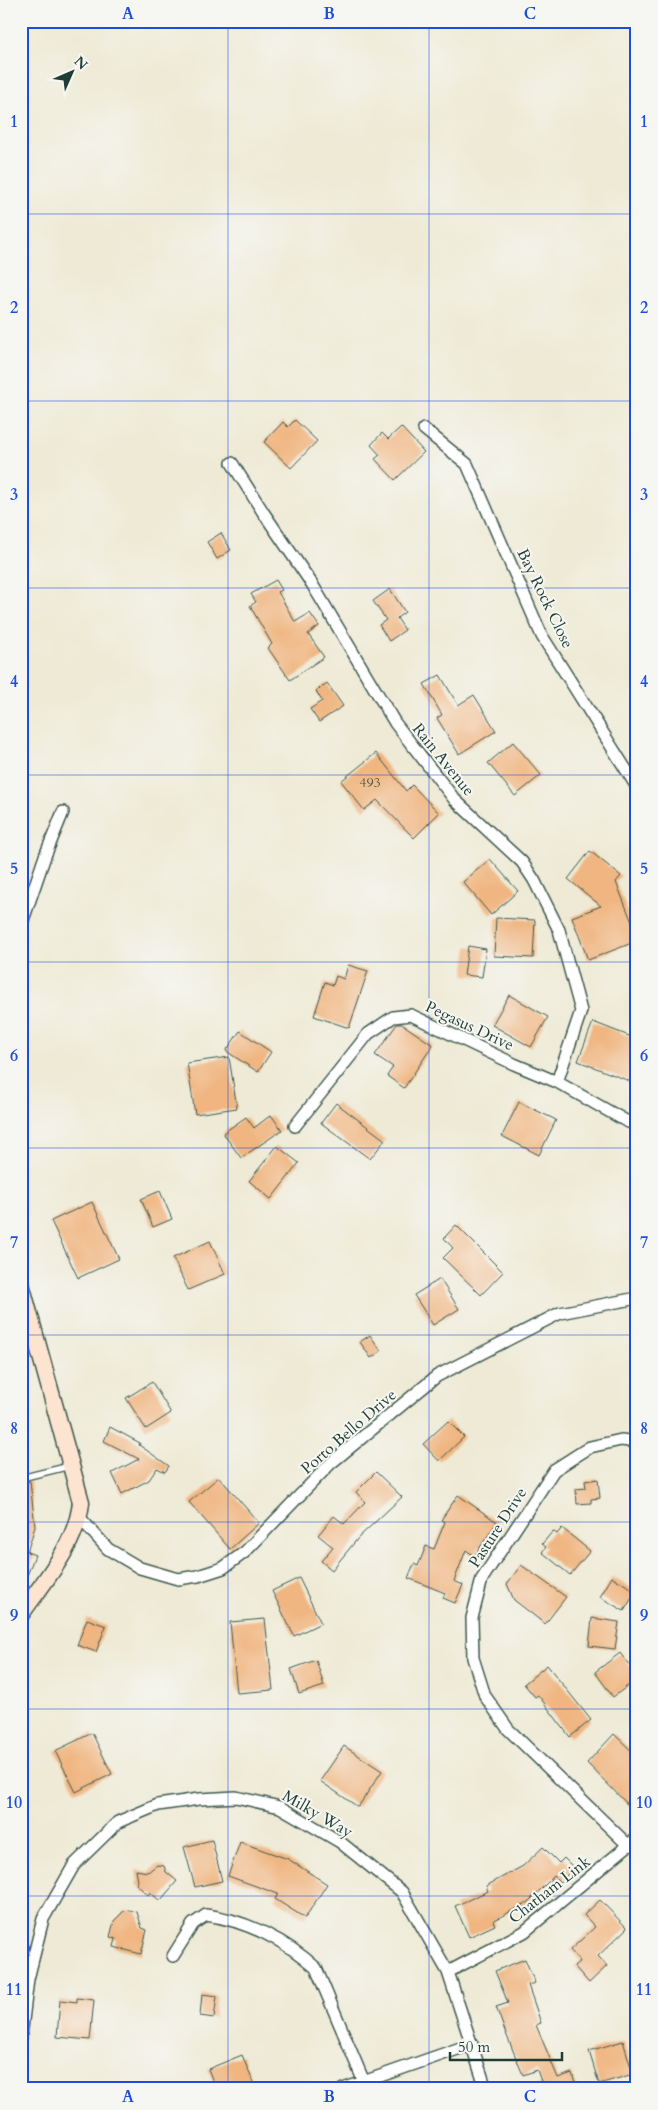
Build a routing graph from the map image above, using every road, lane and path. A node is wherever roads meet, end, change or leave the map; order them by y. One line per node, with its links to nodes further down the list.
1 (424, 429): 3 (street, Bay Rock Close)
2 (232, 463): 6 (street, Rain Avenue)
3 (637, 787)
4 (62, 812): 5 (street)
5 (21, 926)
6 (557, 1082): 7 (street, Pegasus Drive); 8 (street, Pegasus Drive)
7 (637, 1125)
8 (295, 1126)
9 (21, 1284): 12 (main road)
10 (637, 1298): 14 (street, Porto Bello Drive)
11 (637, 1442): 16 (street, Pasture Drive)
12 (72, 1465): 13 (lane); 14 (main road)
13 (21, 1478)
14 (80, 1518): 15 (main road)
15 (21, 1614)
16 (633, 1842): 18 (street, Chatham Link)
17 (173, 1956): 21 (street)
18 (448, 1972): 19 (street, Milky Way); 20 (street, Milky Way)
19 (21, 2038)
20 (472, 2044): 21 (street); 23 (street, Milky Way)
21 (364, 2082): 22 (street)
22 (343, 2089)
23 (486, 2089)

